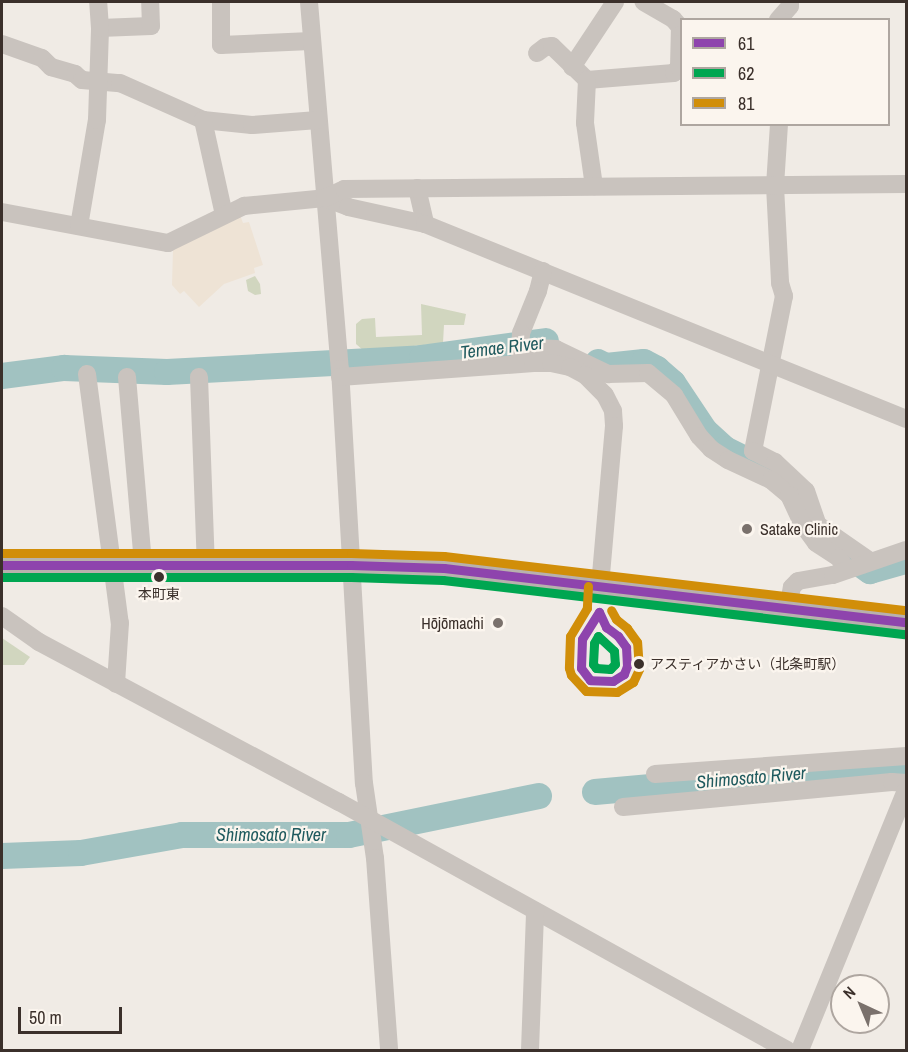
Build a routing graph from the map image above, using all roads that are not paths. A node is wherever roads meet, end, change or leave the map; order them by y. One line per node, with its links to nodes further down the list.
1 (98, 2): 9 (street)
2 (150, 2): 9 (street)
3 (221, 2): 10 (street)
4 (309, 2): 10 (street)
5 (615, 2): 13 (street)
6 (644, 2): 14 (street)
7 (790, 2): 8 (street)
8 (780, 18)
9 (100, 28): 15 (street)
10 (311, 41): 17 (street)
11 (2, 44): 15 (street)
12 (537, 53): 13 (street)
13 (572, 67): 14 (street)
14 (587, 80): 20 (street)
15 (98, 81): 16 (street); 27 (street)
16 (203, 120): 17 (street); 25 (street)
17 (318, 120): 23 (street)
18 (779, 126): 21 (street)
19 (906, 184): 21 (street)
20 (594, 186): 21 (street); 22 (street)
21 (775, 186): 29 (street)
22 (417, 188): 23 (street); 26 (street)
23 (325, 198): 25 (street); 26 (street); 33 (street)
24 (2, 212): 27 (street)
25 (224, 215): 27 (street)
26 (425, 224): 28 (street)
27 (79, 226)
28 (543, 271): 29 (street); 42 (street)
29 (772, 366): 34 (street); 36 (street)
30 (87, 374): 40 (street)
31 (127, 377): 37 (street)
32 (200, 377): 38 (street)
33 (340, 377): 41 (street); 43 (street)
34 (906, 419)
35 (906, 550): 36 (street)
36 (870, 561): 42 (street)
37 (143, 564): 38 (main road); 40 (main road)
38 (206, 564): 41 (main road)
39 (2, 565): 40 (main road)
40 (111, 565): 47 (street)
41 (351, 565): 43 (main road); 55 (street)
42 (847, 570): 44 (street)
43 (600, 586): 44 (main road)
44 (788, 609): 46 (main road)
45 (2, 616): 47 (street)
46 (906, 622)
47 (116, 684): 55 (street)
48 (906, 756): 49 (street)
49 (705, 770): 50 (street); 53 (street)
50 (655, 774)
51 (906, 783): 53 (street)
52 (906, 790): 60 (street)
53 (705, 798): 54 (street)
54 (623, 807)
55 (369, 819): 56 (street); 57 (street)
56 (535, 910): 58 (street); 59 (street)
57 (389, 1050)
58 (530, 1050)
59 (787, 1050)
60 (800, 1050)

